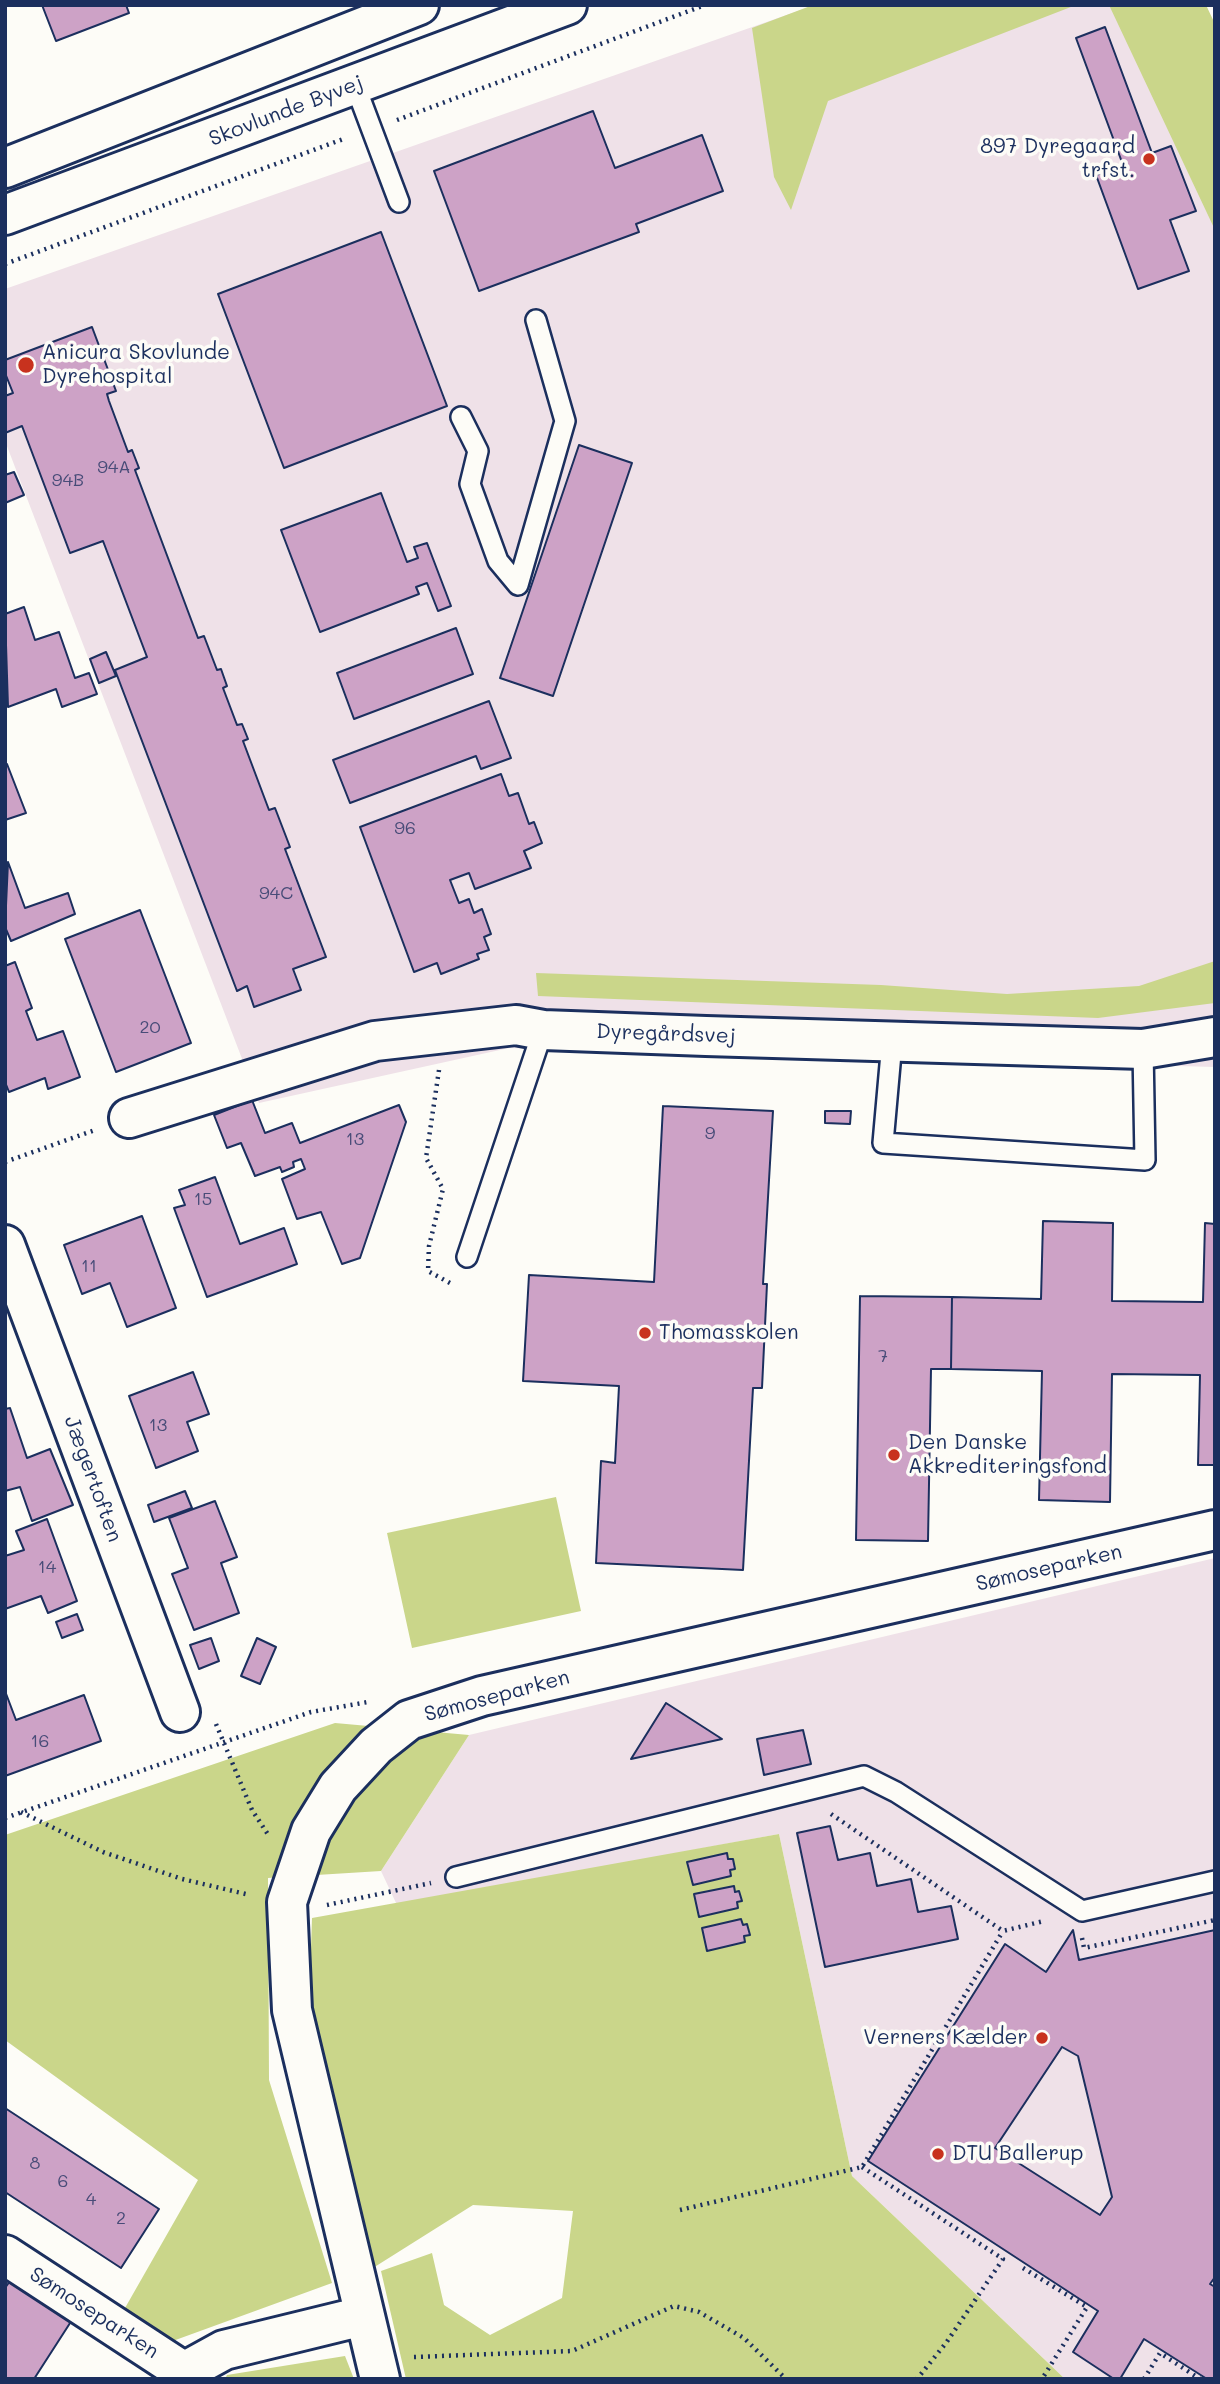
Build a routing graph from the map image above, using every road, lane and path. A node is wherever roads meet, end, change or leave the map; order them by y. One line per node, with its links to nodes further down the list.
1 (419, 5): 4 (street)
2 (567, 5): 3 (street, Skovlunde Byvej)
3 (355, 85): 5 (lane); 6 (street, Skovlunde Byvej)
4 (5, 168)
5 (399, 202)
6 (5, 215)
7 (536, 320): 8 (lane)
8 (461, 417)
9 (543, 1030): 10 (street, Dyregårdsvej); 12 (street, Dyregårdsvej); 17 (lane)
10 (445, 1033): 14 (street, Dyregårdsvej); 18 (path)
11 (1215, 1037): 13 (street, Dyregårdsvej)
12 (892, 1042): 13 (street, Dyregårdsvej); 13 (lane)
13 (1143, 1049)
14 (129, 1118): 15 (path)
15 (5, 1162)
16 (5, 1245): 20 (street, Jægertoften)
17 (467, 1257)
18 (458, 1287)
19 (1215, 1530): 21 (street, Sømoseparken)
20 (180, 1712): 22 (path)
21 (410, 1720): 22 (path); 26 (street, Sømoseparken)
22 (223, 1740): 24 (path); 26 (path)
23 (816, 1787): 27 (lane); 30 (lane); 32 (path)
24 (21, 1812): 25 (path); 29 (path)
25 (5, 1818)
26 (298, 1865): 29 (street, Sømoseparken)
27 (456, 1877): 29 (path)
28 (1215, 1881): 30 (lane)
29 (287, 1902): 37 (street, Sømoseparken)
30 (1079, 1912): 31 (path); 32 (path)
31 (1215, 1920)
32 (1003, 1931): 33 (path)
33 (862, 2167): 34 (path); 41 (path)
34 (680, 2210)
35 (5, 2255): 39 (street, Sømoseparken)
36 (1023, 2268): 42 (path)
37 (363, 2316): 38 (street, Sømoseparken); 39 (street, Sømoseparken)
38 (377, 2369): 40 (path)
39 (181, 2375)
40 (786, 2379)
41 (917, 2379)
42 (1042, 2379)
43 (1144, 2379): 44 (path)
44 (1200, 2379)

